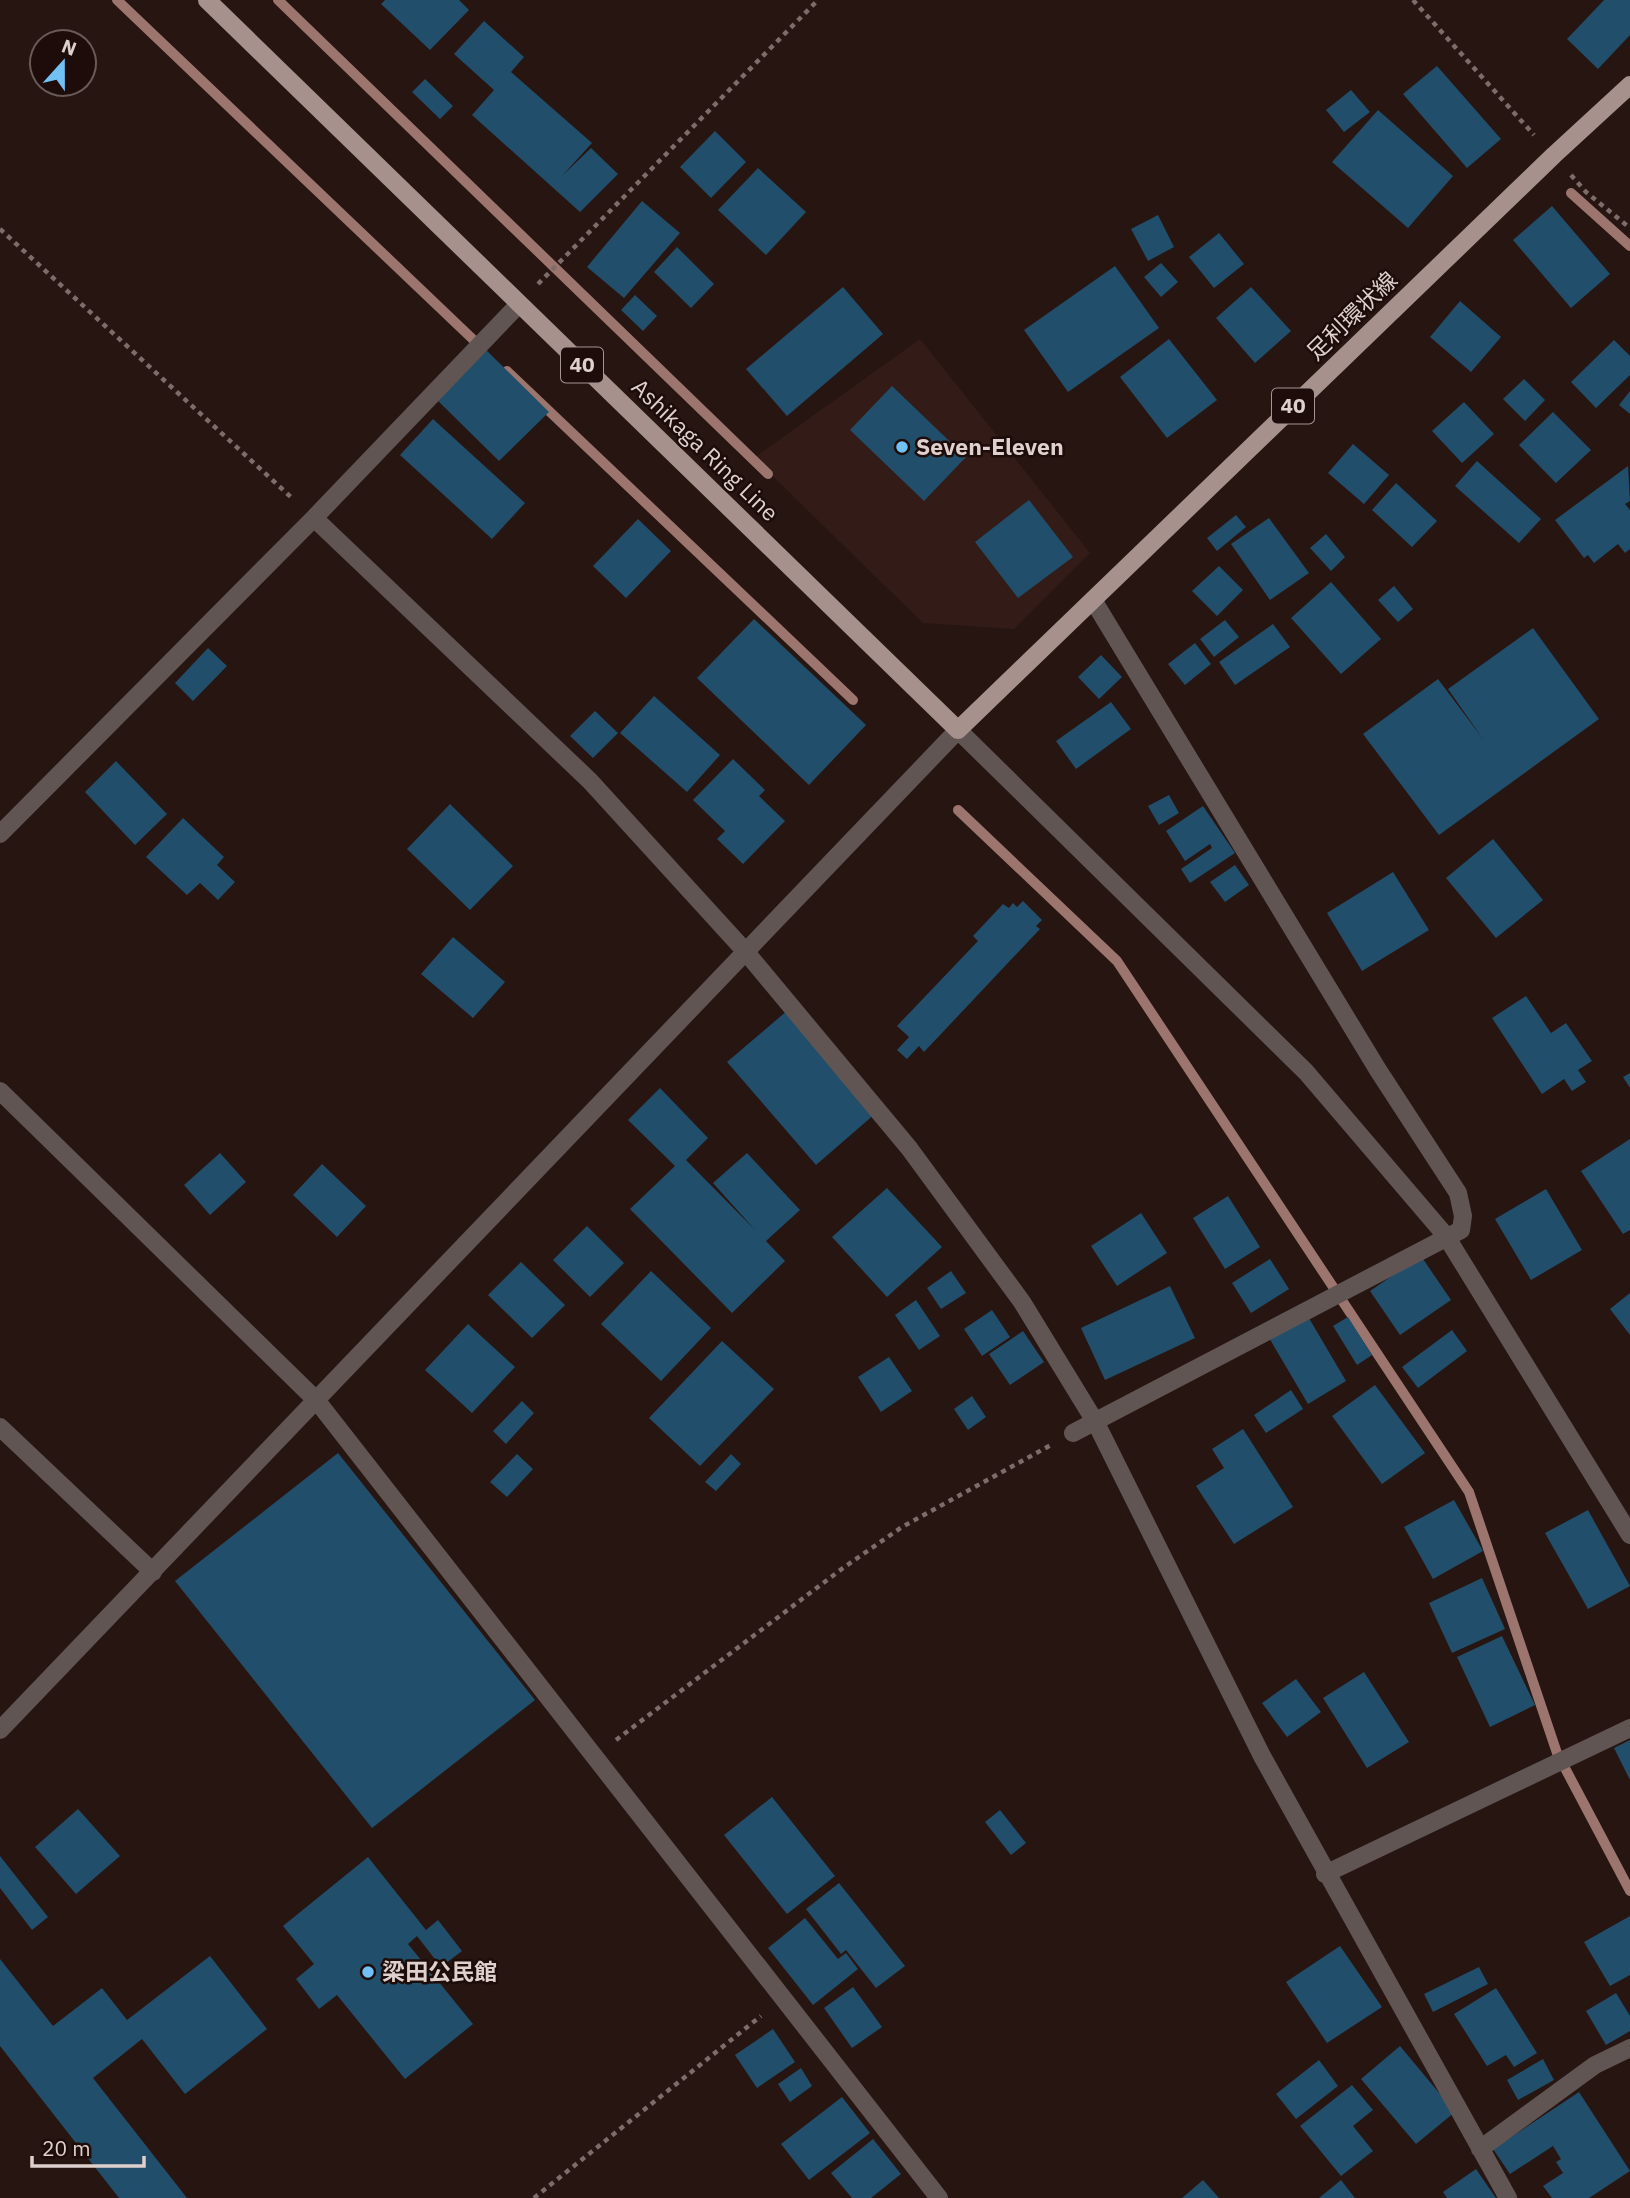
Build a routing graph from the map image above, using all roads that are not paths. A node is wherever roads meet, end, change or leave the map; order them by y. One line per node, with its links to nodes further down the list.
1 (207, 0): 3 (main road, Ashikaga Ring Line / 40)
2 (1630, 85): 5 (main road, 足利環状線 / 40)
3 (519, 304): 4 (street); 6 (main road, Ashikaga Ring Line / 40)
4 (314, 517): 7 (street); 8 (street)
5 (1093, 600): 6 (main road, 足利環状線 / 40); 10 (street)
6 (958, 730): 8 (street); 10 (street)
7 (0, 834)
8 (745, 951): 11 (street); 12 (street)
9 (0, 1091): 11 (street)
10 (1446, 1236): 12 (street); 15 (street)
11 (317, 1401): 16 (street); 22 (street)
12 (1096, 1423): 14 (street); 19 (street)
13 (0, 1427): 16 (street)
14 (1073, 1433)
15 (1630, 1535)
16 (153, 1572): 17 (street)
17 (2, 1725)
18 (1630, 1728): 19 (street)
19 (1325, 1874): 21 (street)
20 (1630, 2048): 21 (street)
21 (1480, 2149): 23 (street)
22 (939, 2198)
23 (1508, 2198)

